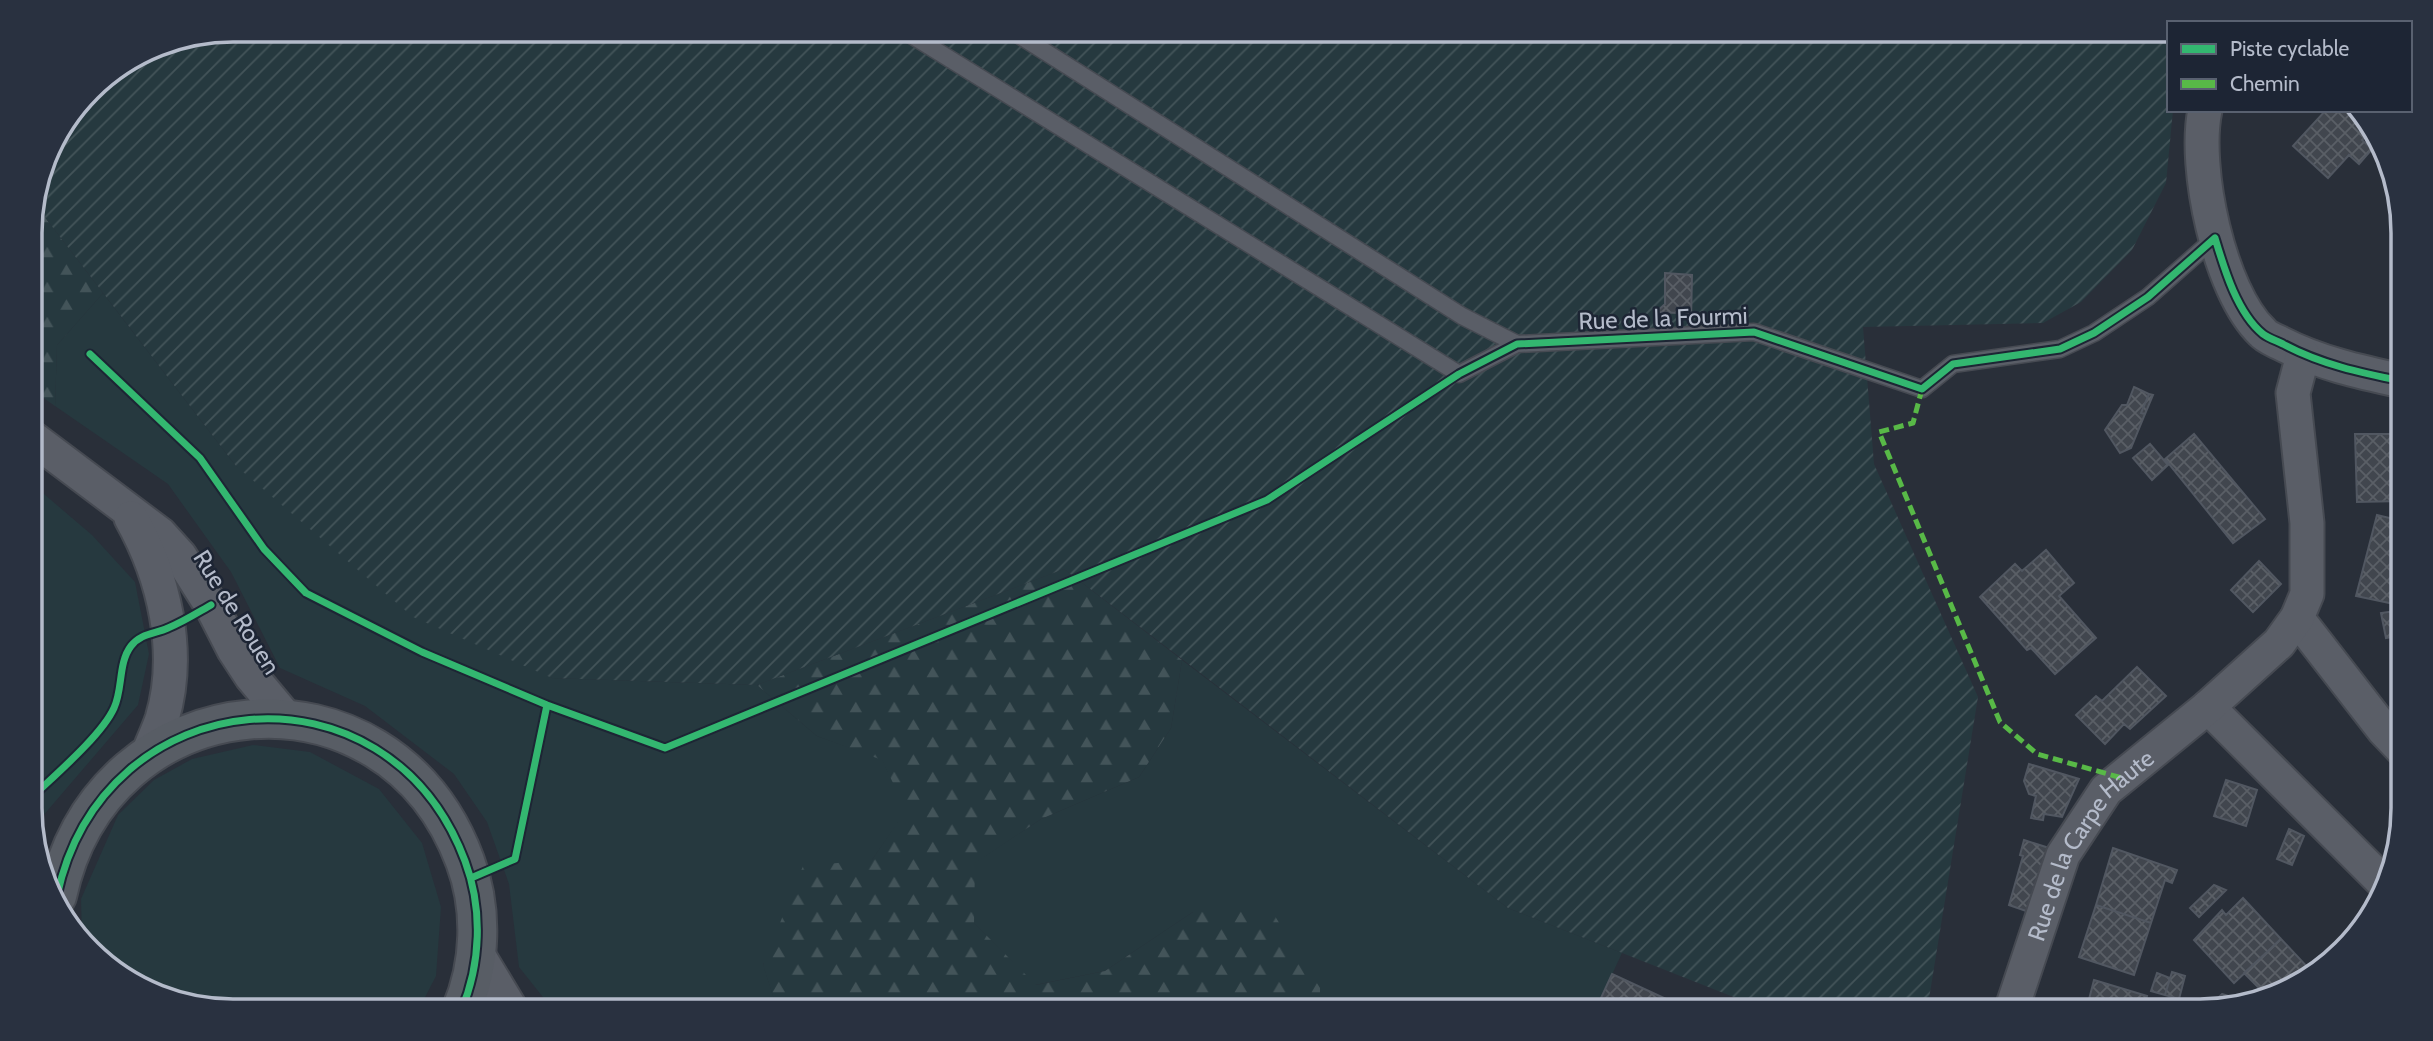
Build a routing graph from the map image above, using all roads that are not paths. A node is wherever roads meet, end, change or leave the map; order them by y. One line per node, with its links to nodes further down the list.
1 (922, 42): 5 (lane)
2 (1030, 42): 5 (lane, Rue de la Fourmi)
3 (2205, 112): 4 (street)
4 (2215, 238): 5 (lane, Rue de la Fourmi); 6 (street)
5 (1517, 344)
6 (2303, 355): 7 (street); 10 (street, Rue de la Carpe Haute)
7 (2391, 379)
8 (42, 446): 9 (street, Rue de Rouen)
9 (125, 507): 12 (street, Rue de Rouen); 14 (street, Rue de Rouen)
10 (2297, 618): 11 (street, Rue de la Carpe Haute); 13 (street)
11 (2208, 707): 16 (street); 21 (street, Rue de la Carpe Haute)
12 (287, 719): 14 (main road); 18 (main road)
13 (2391, 737)
14 (148, 754): 15 (main road)
15 (56, 850): 17 (main road)
16 (2378, 876)
17 (57, 880)
18 (477, 953): 19 (main road); 20 (street)
19 (466, 999)
20 (505, 999)
21 (2015, 999)

